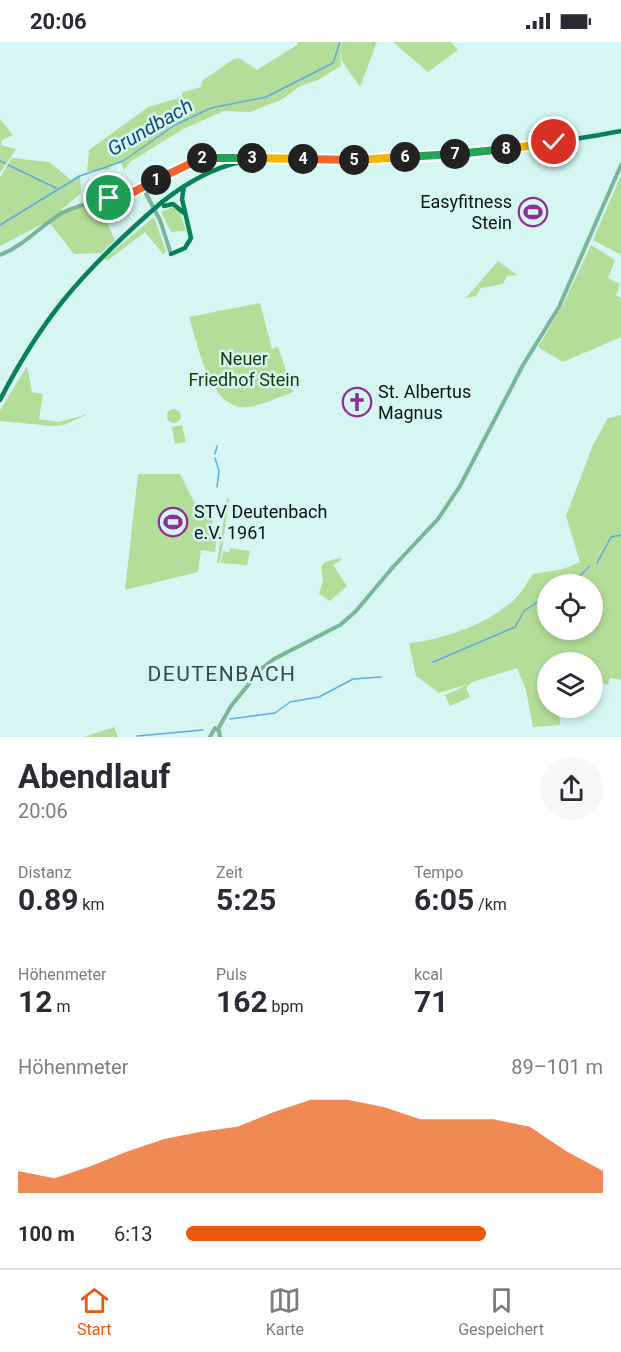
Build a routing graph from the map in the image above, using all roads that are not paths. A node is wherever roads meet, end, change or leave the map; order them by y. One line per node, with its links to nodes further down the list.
1 (621, 131): 3 (main road)
2 (197, 159): 3 (main road); 5 (main road); 7 (main road)
3 (254, 159): 5 (main road)
4 (621, 165): 13 (street)
5 (207, 172): 6 (main road)
6 (185, 184): 8 (main road); 9 (main road)
7 (143, 188): 10 (street); 11 (street)
8 (163, 204): 9 (main road); 12 (main road, bridge)
9 (185, 215): 10 (main road)
10 (171, 254)
11 (0, 255)
12 (0, 400)
13 (218, 729): 14 (street); 15 (street)
14 (210, 737)
15 (220, 737)

